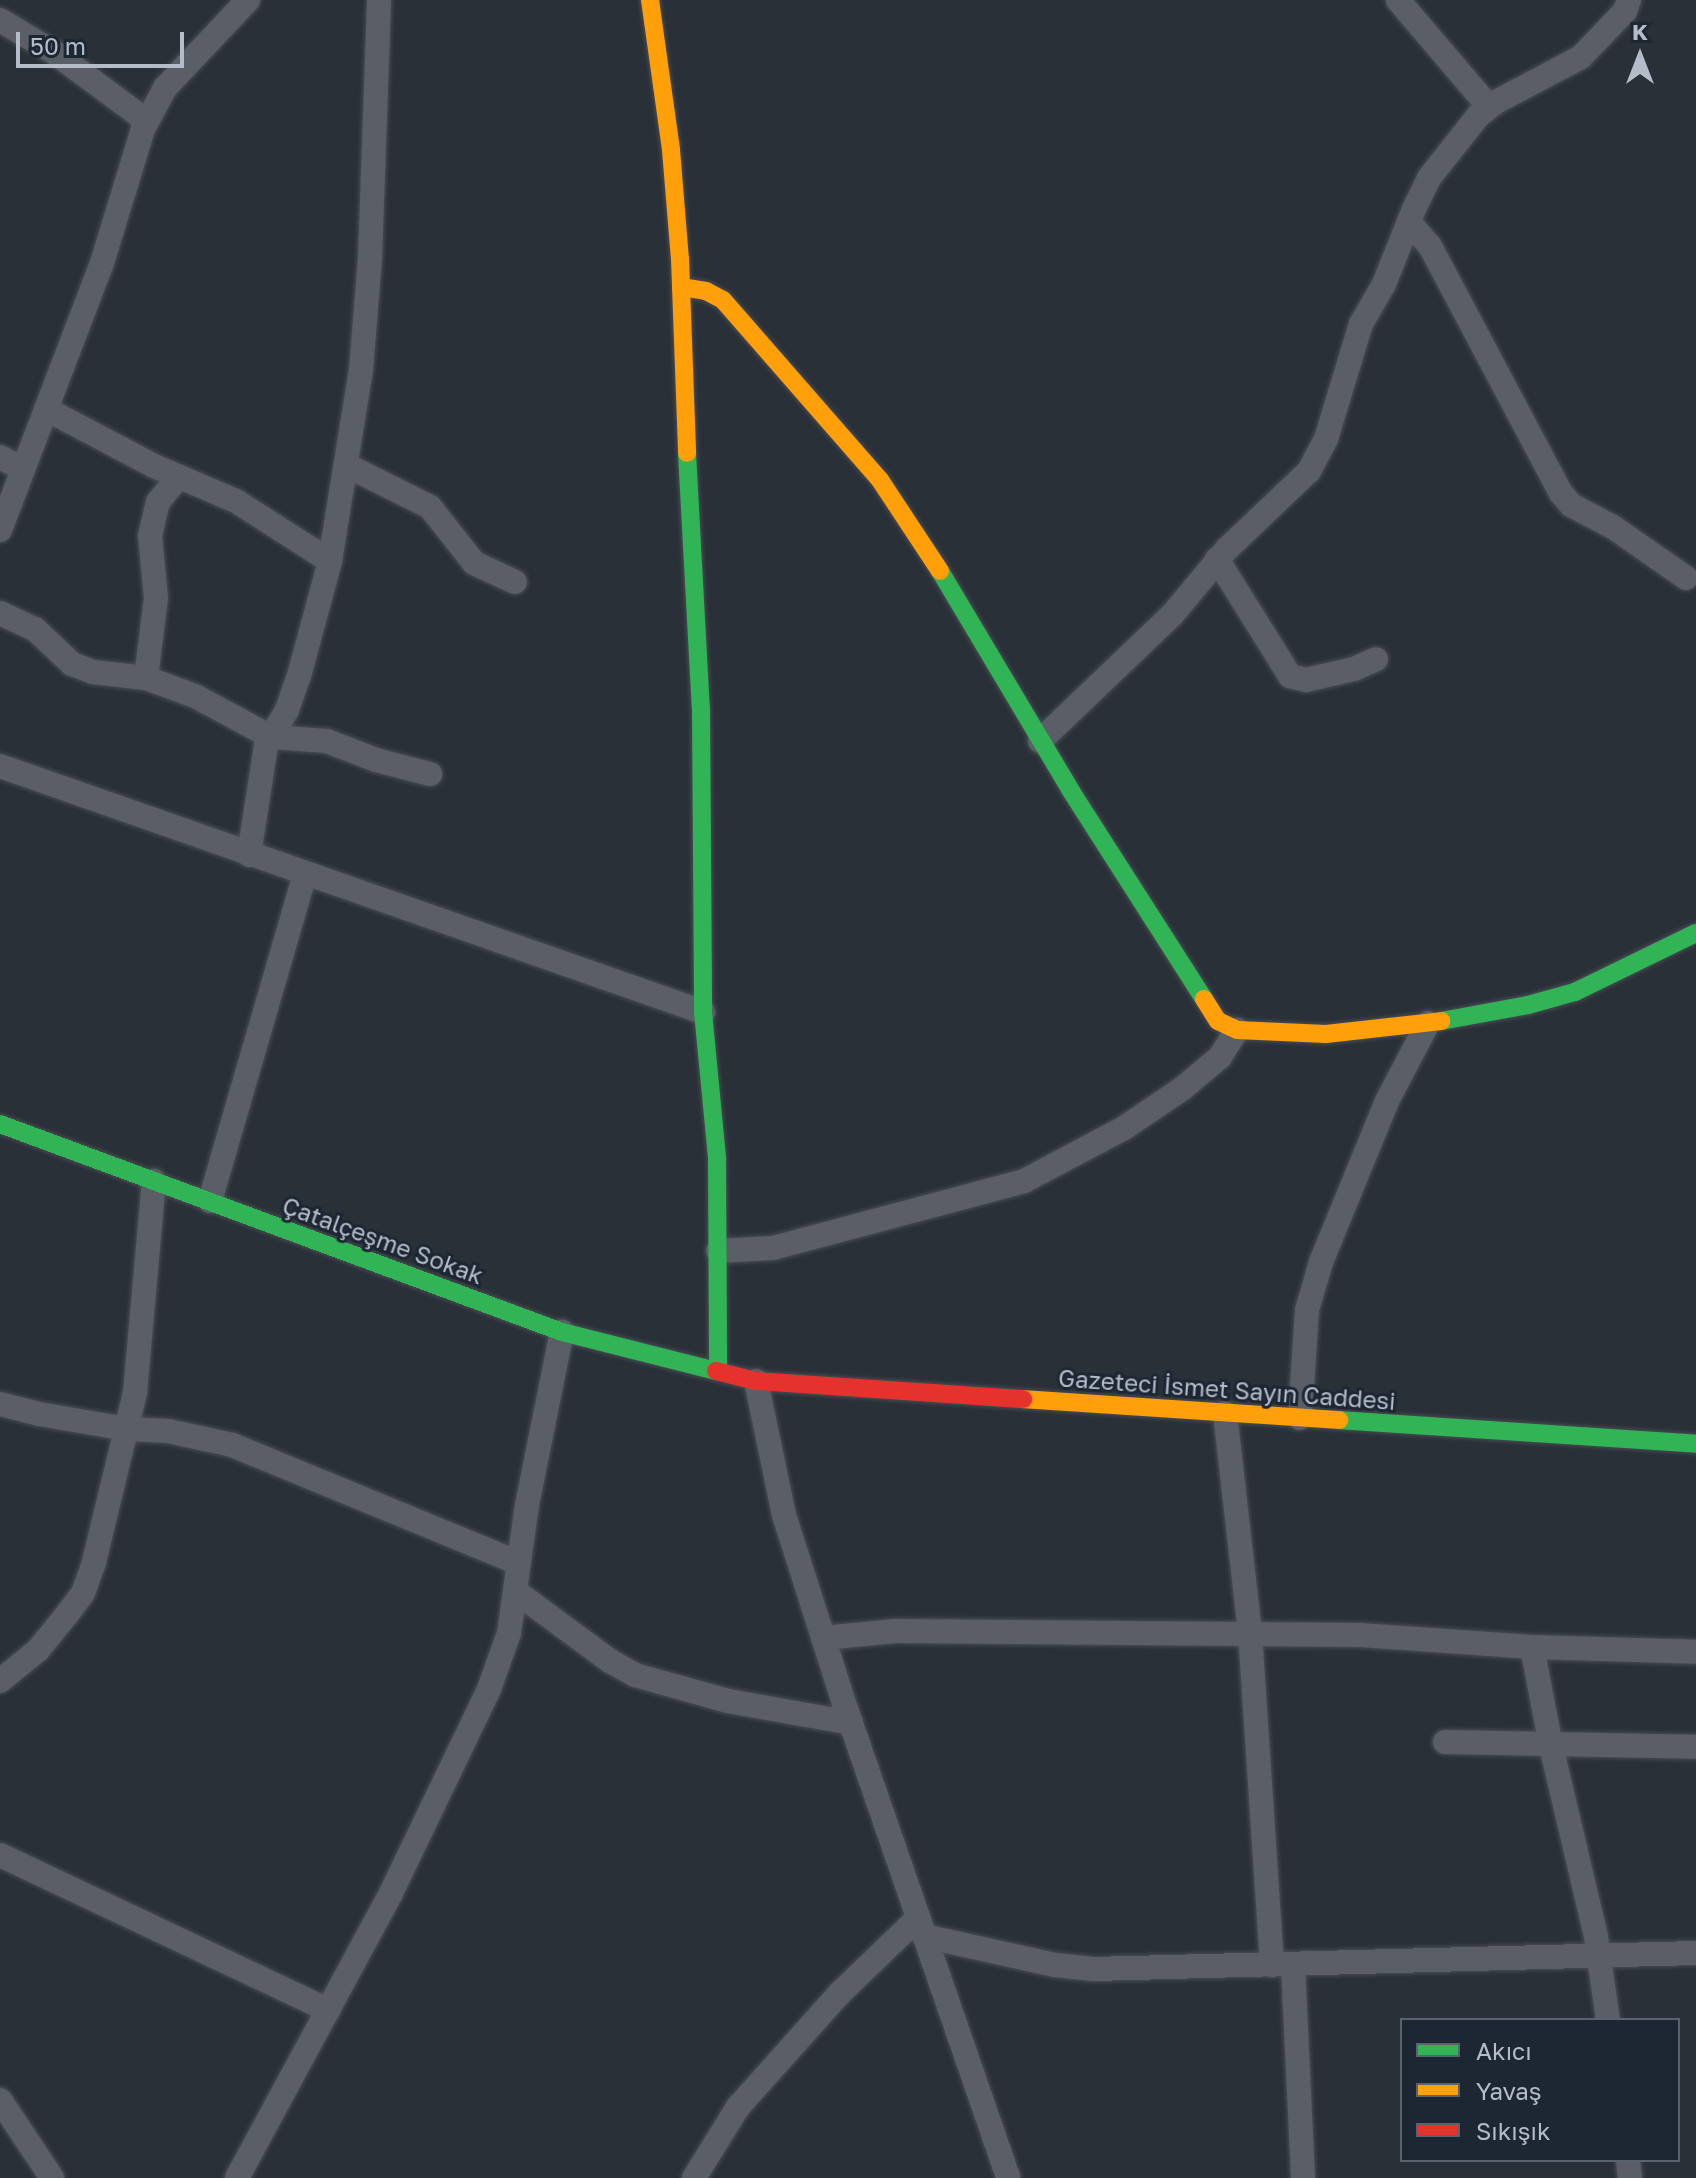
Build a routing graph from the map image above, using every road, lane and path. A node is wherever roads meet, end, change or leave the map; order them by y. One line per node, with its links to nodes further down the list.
1 (248, 0): 8 (street)
2 (379, 0): 13 (street)
3 (650, 0): 10 (street)
4 (1398, 0): 7 (street)
5 (1629, 0): 7 (street)
6 (0, 20): 8 (street)
7 (1489, 107): 9 (street)
8 (147, 121): 11 (street)
9 (1409, 222): 17 (street); 19 (street)
10 (681, 287): 25 (street); 31 (street)
11 (46, 409): 14 (street); 15 (street)
12 (0, 457): 14 (street)
13 (346, 465): 18 (street); 20 (street)
14 (23, 469): 16 (street)
15 (179, 476): 18 (street); 23 (street)
16 (0, 530)
17 (1217, 559): 22 (street); 25 (street)
18 (330, 561): 24 (street)
19 (1686, 578)
20 (515, 582)
21 (0, 613): 23 (street)
22 (1376, 659)
23 (146, 678): 24 (street)
24 (271, 737): 27 (street); 28 (street)
25 (1040, 741): 33 (street)
26 (0, 766): 28 (street)
27 (430, 774)
28 (249, 855): 29 (street)
29 (305, 874): 31 (street); 36 (street)
30 (1696, 933): 32 (street)
31 (703, 1012): 37 (street)
32 (1428, 1023): 33 (street); 43 (street)
33 (1237, 1030): 37 (street)
34 (0, 1124): 35 (street, Çatalçeşme Sokak)
35 (154, 1181): 36 (street, Çatalçeşme Sokak); 44 (street)
36 (210, 1201): 38 (street, Çatalçeşme Sokak)
37 (718, 1251): 39 (street)
38 (562, 1332): 39 (street, Çatalçeşme Sokak); 46 (street)
39 (718, 1371): 40 (street, Çatalçeşme Sokak)
40 (756, 1381): 42 (street, Gazeteci İsmet Sayın Caddesi); 49 (street)
41 (0, 1404): 44 (street)
42 (1225, 1413): 43 (street, Gazeteci İsmet Sayın Caddesi); 48 (street)
43 (1300, 1418): 45 (street, Gazeteci İsmet Sayın Caddesi)
44 (127, 1429): 46 (street); 52 (street)
45 (1696, 1444)
46 (519, 1563): 47 (street)
47 (515, 1591): 53 (street); 62 (street)
48 (1250, 1633): 49 (street); 50 (street); 61 (street)
49 (823, 1638): 53 (street)
50 (1532, 1647): 51 (street); 55 (street)
51 (1696, 1652)
52 (0, 1681)
53 (851, 1723): 58 (street)
54 (1445, 1742): 55 (street)
55 (1551, 1746): 56 (street); 60 (street)
56 (1696, 1747)
57 (0, 1855): 62 (street)
58 (921, 1927): 61 (street); 67 (street); 68 (street)
59 (1696, 1953): 60 (street)
60 (1599, 1955): 61 (street); 63 (street)
61 (1282, 1965): 69 (street)
62 (328, 2010): 66 (street)
63 (1608, 2018)
64 (0, 2100): 65 (street)
65 (52, 2178)
66 (237, 2178)
67 (694, 2178)
68 (1008, 2178)
69 (1303, 2178)

